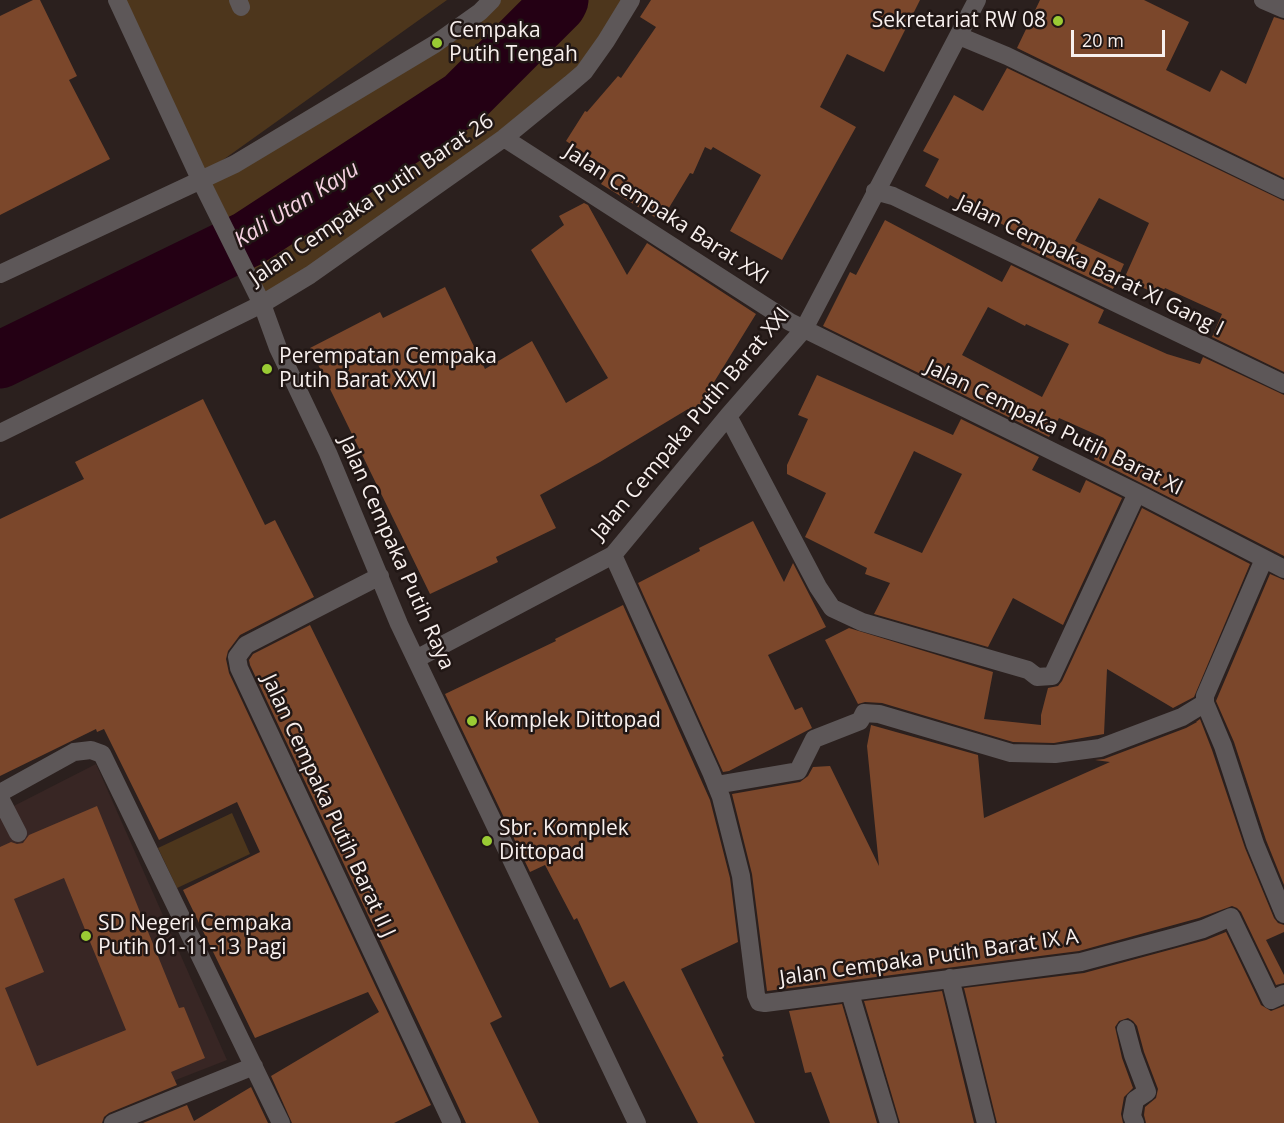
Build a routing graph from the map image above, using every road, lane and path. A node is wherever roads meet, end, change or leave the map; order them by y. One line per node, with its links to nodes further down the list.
1 (117, 0): 9 (street, Jalan Cempaka Putih Raya)
2 (492, 0): 9 (street)
3 (630, 0): 8 (street, Jalan Cempaka Putih Barat 26)
4 (977, 0): 7 (street, Jalan Cempaka Putih Barat XXI)
5 (1263, 0): 6 (street)
6 (1284, 9)
7 (959, 36): 10 (street); 11 (street, Jalan Cempaka Putih Barat XXI)
8 (504, 138): 13 (street, Jalan Cempaka Putih Barat 26); 14 (street, Jalan Cempaka Barat XXI)
9 (200, 179): 12 (street); 13 (street, Jalan Cempaka Putih Raya)
10 (1284, 190)
11 (875, 191): 14 (street, Jalan Cempaka Putih Barat XXI); 15 (street, Jalan Cempaka Barat XI Gang I)
12 (0, 274)
13 (258, 296): 17 (street, Jalan Cempaka Putih Barat 26); 22 (street, Jalan Cempaka Putih Raya)
14 (804, 329): 16 (street, Jalan Cempaka Putih Barat XXI); 18 (street, Jalan Cempaka Putih Barat XI)
15 (1284, 384)
16 (728, 416): 18 (street); 19 (street, Jalan Cempaka Putih Barat XXI)
17 (0, 433)
18 (1137, 493): 20 (street, Jalan Cempaka Putih Barat XI)
19 (613, 555): 23 (street, Jalan Cempaka Putih Barat XXI); 25 (street, Jalan Cempaka Putih Barat IX A)
20 (1264, 559): 21 (street, Jalan Cempaka Putih Barat XI); 24 (street)
21 (1284, 569)
22 (380, 576): 23 (street, Jalan Cempaka Putih Raya); 37 (street, Jalan Cempaka Putih Barat II J)
23 (416, 659): 38 (street, Jalan Cempaka Putih Raya)
24 (1205, 699): 25 (street); 29 (street)
25 (716, 785): 31 (street, Jalan Cempaka Putih Barat IX A)
26 (0, 793): 34 (street)
27 (0, 798): 28 (street)
28 (18, 833)
29 (1284, 914)
30 (950, 978): 31 (street, Jalan Cempaka Putih Barat IX A); 32 (street, Jalan Cempaka Putih Barat IX A); 40 (street)
31 (850, 993): 39 (street)
32 (1284, 994)
33 (1126, 1029): 41 (street)
34 (254, 1066): 35 (street); 36 (street)
35 (113, 1123)
36 (281, 1123)
37 (452, 1123)
38 (637, 1123)
39 (889, 1123)
40 (986, 1123)
41 (1135, 1123)

